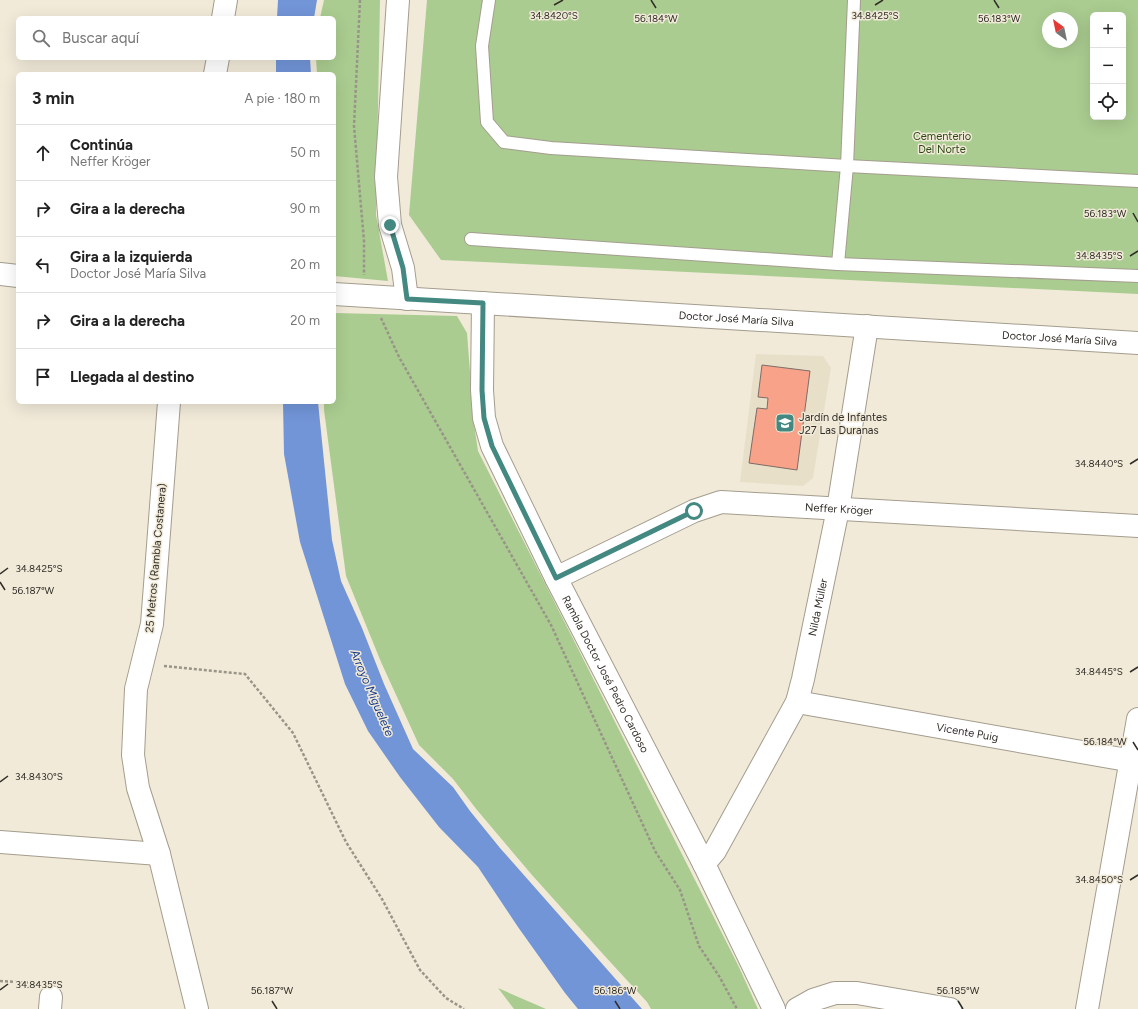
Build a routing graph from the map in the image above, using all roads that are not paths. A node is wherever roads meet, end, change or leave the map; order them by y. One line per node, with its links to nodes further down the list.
1 (226, 0): 5 (street)
2 (398, 0): 16 (street)
3 (489, 0): 8 (lane)
4 (854, 0): 8 (lane)
5 (223, 16)
6 (218, 60): 7 (street)
7 (216, 72)
8 (847, 166): 9 (lane); 11 (lane)
9 (1138, 180)
10 (471, 239): 11 (lane)
11 (838, 264): 14 (lane)
12 (0, 274): 13 (street)
13 (16, 276)
14 (1138, 276)
15 (339, 295): 16 (street, Doctor José María Silva)
16 (407, 299): 17 (street, Doctor José María Silva)
17 (483, 303): 18 (street, Doctor José María Silva); 23 (street, Rambla Doctor José Pedro Cardoso)
18 (866, 326): 19 (street, Doctor José María Silva); 21 (street, Nilda Müller)
19 (1138, 343)
20 (169, 404): 28 (street, 25 Metros (Rambla Costanera))
21 (838, 509): 22 (street, Neffer Kröger); 23 (street, Neffer Kröger); 24 (street, Nilda Müller)
22 (1138, 526)
23 (556, 578): 29 (street, Rambla Doctor José Pedro Cardoso)
24 (797, 702): 26 (street, Vicente Puig); 29 (street, Nilda Müller)
25 (1138, 719): 26 (street)
26 (1135, 761): 34 (street)
27 (0, 842): 28 (street)
28 (160, 854): 30 (street, 25 Metros (Rambla Costanera))
29 (704, 864): 31 (street, Rambla Doctor José Pedro Cardoso)
30 (198, 1009)
31 (774, 1009)
32 (797, 1009): 33 (street)
33 (950, 1009)
34 (1087, 1009)

